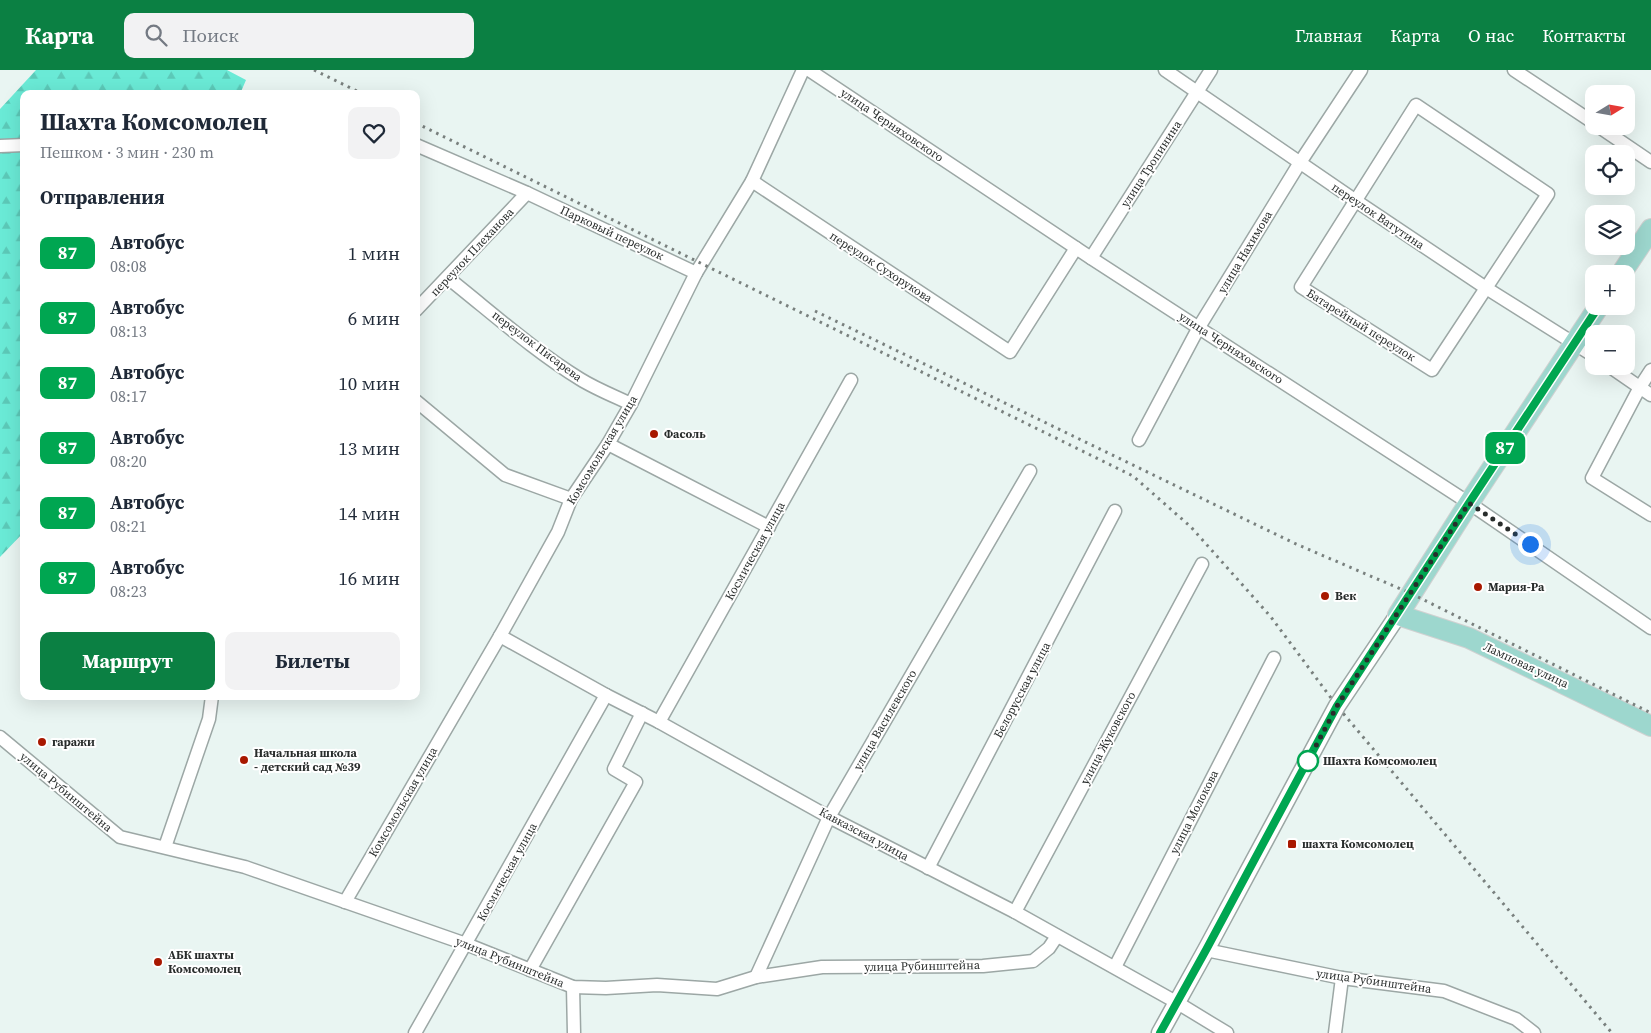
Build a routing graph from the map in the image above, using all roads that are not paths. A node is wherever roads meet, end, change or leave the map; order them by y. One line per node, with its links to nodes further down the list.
1 (803, 70): 15 (street, Комсомольская улица)
2 (809, 70): 19 (street, улица Черняховского)
3 (1165, 70): 7 (street, переулок Ватутина)
4 (1211, 70): 7 (street, улица Тропинина)
5 (1361, 70): 14 (street, улица Нахимова)
6 (1514, 70): 8 (street)
7 (1198, 91): 14 (street, переулок Ватутина); 20 (street, улица Тропинина)
8 (1585, 117)
9 (1611, 135): 13 (street)
10 (20, 145): 11 (street)
11 (0, 146)
12 (420, 147): 16 (street, Парковый переулок)
13 (1651, 162)
14 (1300, 164): 17 (street, переулок Ватутина); 27 (street, улица Нахимова)
15 (752, 181): 19 (street, переулок Сухорукова); 22 (street, Комсомольская улица)
16 (527, 193): 22 (street, Парковый переулок); 23 (street, переулок Плеханова)
17 (1356, 201): 24 (street, переулок Ватутина); 24 (street, Батарейный переулок); 24 (street, Батарейный переулок)
18 (1651, 228): 21 (main road)
19 (1076, 248): 20 (street, улица Черняховского)
20 (1091, 258): 27 (street, улица Черняховского)
21 (1627, 265)
22 (696, 273): 35 (street, Комсомольская улица)
23 (448, 278): 25 (street, переулок Плеханова); 35 (street, переулок Писарева)
24 (1486, 288): 28 (street, переулок Ватутина)
25 (420, 306)
26 (1593, 315): 28 (main road)
27 (1199, 327): 36 (street, улица Нахимова); 40 (street, улица Черняховского)
28 (1575, 343): 29 (street, переулок Ватутина); 40 (main road)
29 (1585, 350)
30 (1651, 370): 33 (street)
31 (1622, 375): 33 (street)
32 (851, 380): 43 (street, Космическая улица)
33 (1646, 391): 42 (street)
34 (420, 404): 39 (street)
35 (632, 404): 37 (street, Комсомольская улица)
36 (1138, 440)
37 (608, 444): 39 (street, Комсомольская улица); 43 (street)
38 (1030, 471): 55 (street, улица Василевского)
39 (571, 499): 47 (street, Комсомольская улица)
40 (1469, 503): 45 (main road); 46 (street, улица Черняховского)
41 (1115, 511): 57 (street, Белорусская улица)
42 (1651, 515)
43 (769, 527): 52 (street, Космическая улица)
44 (1202, 564): 59 (street, улица Жуковского)
45 (1398, 615): 53 (main road, Ламповая улица); 62 (street)
46 (1651, 628)
47 (500, 636): 49 (street, Кавказская улица); 58 (street, Комсомольская улица)
48 (1274, 658): 63 (street, улица Молокова)
49 (606, 695): 51 (street, Кавказская улица); 61 (street, Космическая улица)
50 (211, 700): 56 (street)
51 (642, 713): 52 (street, Кавказская улица); 64 (street)
52 (659, 722): 55 (street, Кавказская улица)
53 (1651, 726)
54 (0, 737): 56 (street, улица Рубинштейна)
55 (829, 817): 57 (street, Кавказская улица); 65 (street, улица Василевского)
56 (165, 847): 58 (street, улица Рубинштейна)
57 (928, 868): 59 (street, Кавказская улица)
58 (345, 902): 61 (street, улица Рубинштейна)
59 (1015, 912): 60 (street, Кавказская улица)
60 (1057, 936): 63 (street, Кавказская улица); 65 (street, улица Рубинштейна)
61 (466, 944): 64 (street, улица Рубинштейна); 69 (street, Космическая улица)
62 (1206, 950): 66 (street, улица Рубинштейна); 68 (street)
63 (1115, 967): 68 (street, Кавказская улица)
64 (530, 970): 67 (street, улица Рубинштейна)
65 (756, 977): 67 (street, улица Рубинштейна)
66 (1342, 978): 73 (street); 74 (street, улица Рубинштейна)
67 (573, 987): 70 (street)
68 (1176, 1002): 71 (street); 72 (street, Кавказская улица)
69 (415, 1033)
70 (574, 1033)
71 (1160, 1033)
72 (1228, 1033)
73 (1335, 1033)
74 (1534, 1033)

